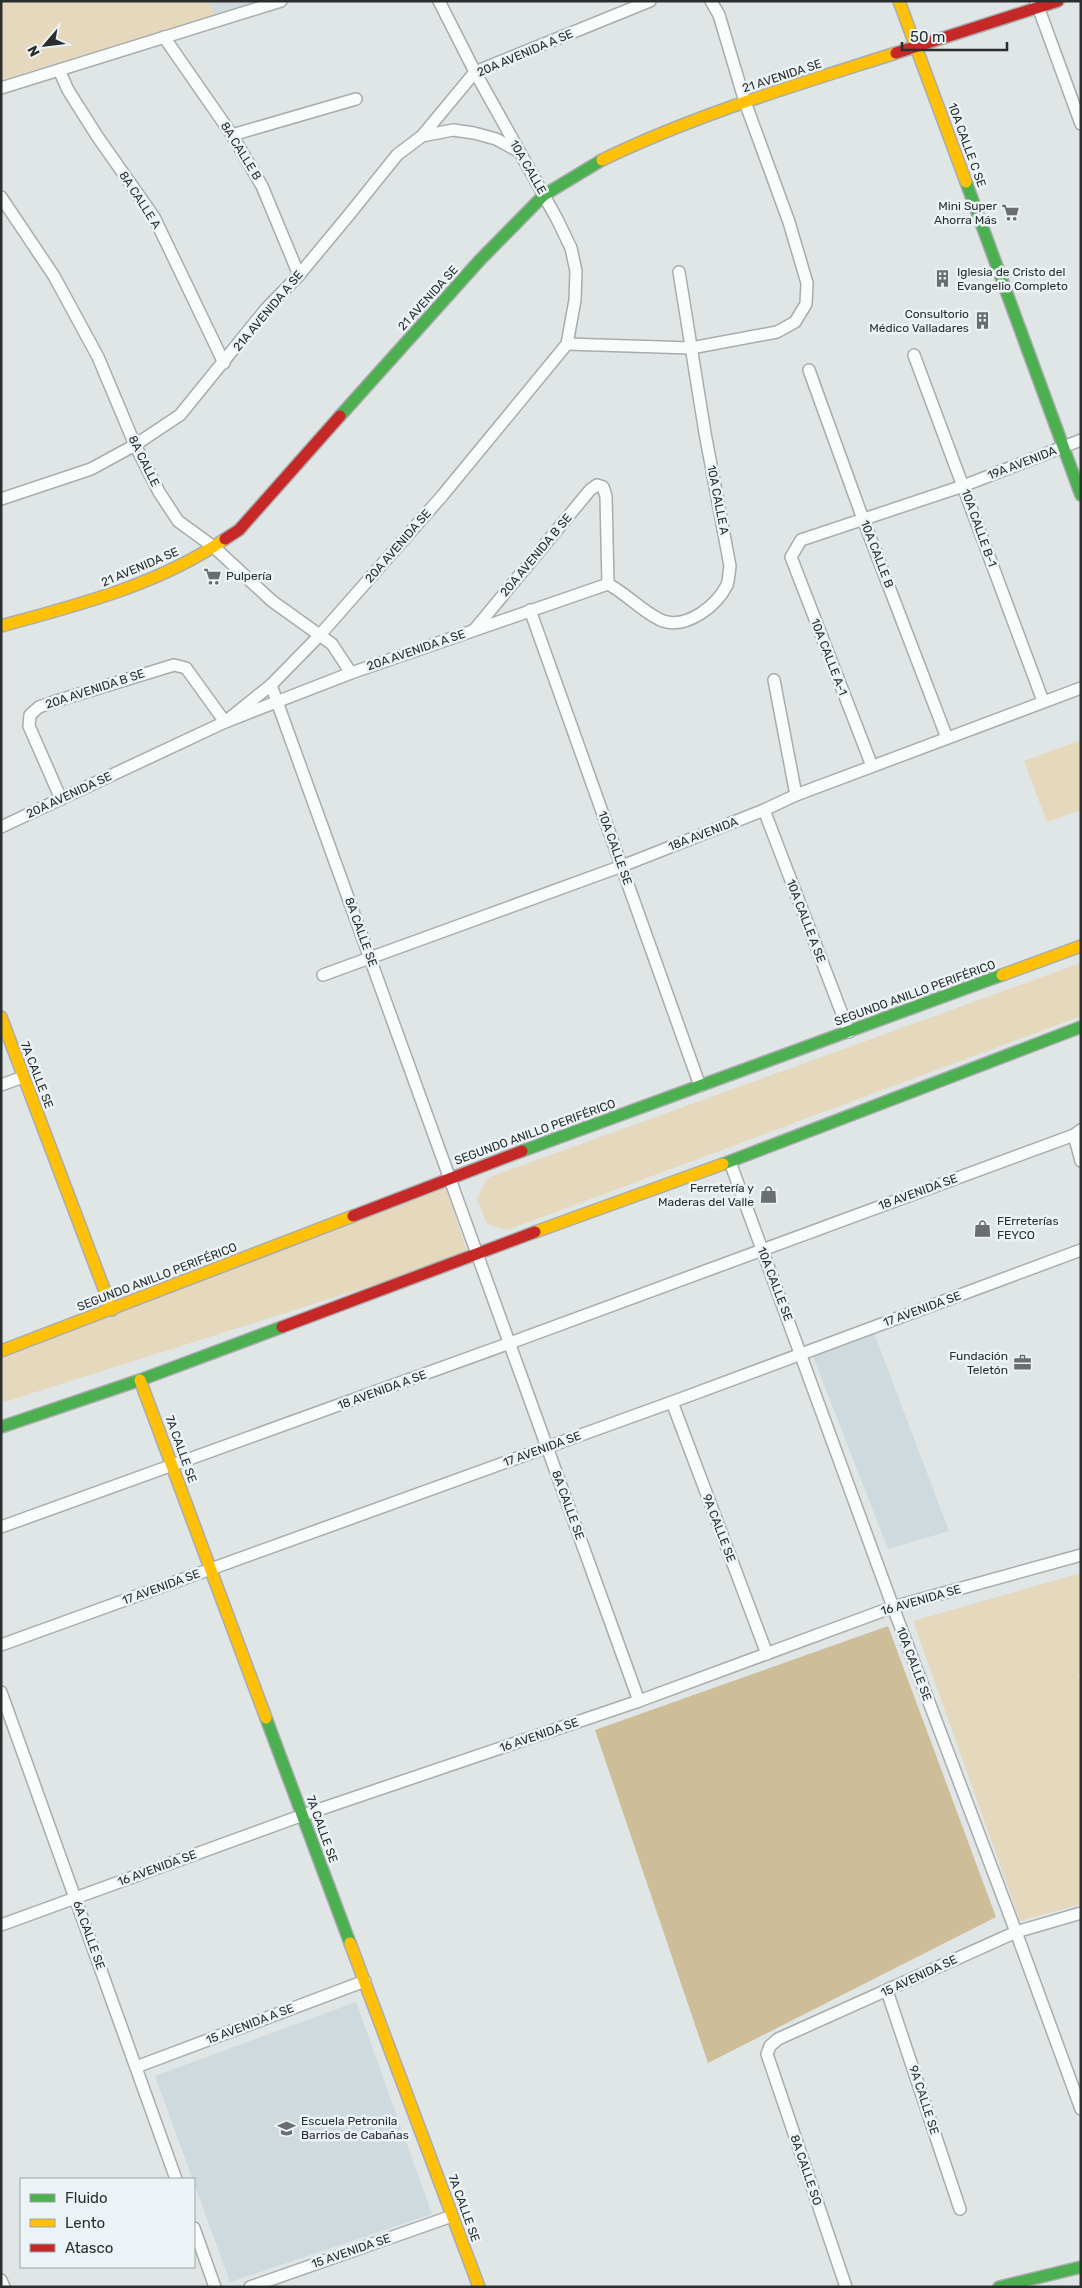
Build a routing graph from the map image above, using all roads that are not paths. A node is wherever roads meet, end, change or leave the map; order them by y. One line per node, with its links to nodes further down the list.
1 (281, 1): 8 (street)
2 (439, 1): 11 (street, 10A CALLE)
3 (650, 1): 11 (street, 20A AVENIDA A SE)
4 (711, 1): 14 (street)
5 (899, 1): 9 (main road, 10A CALLE C SE)
6 (1058, 1): 7 (main road, 21 AVENIDA SE)
7 (1037, 5): 9 (main road, 21 AVENIDA SE); 15 (street)
8 (164, 38): 10 (street); 16 (street, 8A CALLE B)
9 (916, 47): 14 (main road, 21 AVENIDA SE); 30 (main road, 10A CALLE C SE)
10 (60, 70): 12 (street); 26 (street, 8A CALLE A)
11 (475, 72): 17 (street, 20A AVENIDA A SE); 18 (street, 10A CALLE)
12 (1, 88)
13 (356, 99): 16 (street)
14 (745, 102): 19 (main road, 21 AVENIDA SE); 24 (street)
15 (1081, 124)
16 (232, 135): 22 (street, 8A CALLE B)
17 (422, 136): 18 (street, 21A AVENIDA A SE); 22 (street, 21A AVENIDA A SE)
18 (518, 151): 19 (street, 10A CALLE)
19 (544, 195): 23 (street, 10A CALLE); 36 (main road, 21 AVENIDA SE)
20 (1, 197): 29 (street, 8A CALLE)
21 (679, 272): 24 (street, 10A CALLE A)
22 (299, 275): 26 (street, 21A AVENIDA A SE)
23 (567, 344): 24 (street); 41 (street, 20A AVENIDA SE)
24 (691, 348): 37 (street, 10A CALLE A)
25 (914, 355): 31 (street, 10A CALLE B-1)
26 (224, 363): 29 (street, 21A AVENIDA A SE)
27 (809, 370): 34 (street, 10A CALLE B)
28 (1081, 440): 30 (street, 19A AVENIDA)
29 (135, 445): 33 (street, 21A AVENIDA A SE); 36 (street, 8A CALLE)
30 (1063, 447): 31 (street, 19A AVENIDA); 32 (main road, 10A CALLE C SE)
31 (963, 486): 34 (street, 19A AVENIDA); 47 (street, 10A CALLE B-1)
32 (1081, 494)
33 (1, 499)
34 (863, 519): 35 (street, 19A AVENIDA); 49 (street, 10A CALLE B)
35 (795, 547): 50 (street, 10A CALLE A-1)
36 (215, 548): 39 (main road, 21 AVENIDA SE); 41 (street, 8A CALLE)
37 (608, 584): 38 (street, 20A AVENIDA A SE); 40 (street, 20A AVENIDA B SE)
38 (530, 610): 40 (street, 20A AVENIDA A SE); 55 (street, 10A CALLE SE)
39 (1, 626)
40 (474, 630): 42 (street, 20A AVENIDA A SE)
41 (319, 636): 42 (street, 8A CALLE); 44 (street, 20A AVENIDA SE)
42 (351, 673): 46 (street, 20A AVENIDA A SE)
43 (774, 680): 51 (street)
44 (271, 685): 46 (street, 8A CALLE SE); 48 (street, 20A AVENIDA SE)
45 (1081, 688): 47 (street, 18A AVENIDA)
46 (277, 701): 48 (street, 20A AVENIDA A SE); 57 (street, 8A CALLE SE)
47 (1043, 701): 49 (street, 18A AVENIDA)
48 (225, 722): 52 (street, 20A AVENIDA SE); 52 (street, 20A AVENIDA B SE)
49 (947, 738): 50 (street, 18A AVENIDA)
50 (872, 766): 51 (street, 18A AVENIDA)
51 (796, 796): 53 (street, 18A AVENIDA)
52 (61, 799): 54 (street, 20A AVENIDA SE)
53 (764, 810): 55 (street, 18A AVENIDA); 61 (street, 10A CALLE A SE)
54 (1, 827)
55 (622, 866): 57 (street, 18A AVENIDA); 64 (street, 10A CALLE SE)
56 (1081, 946): 61 (main road, SEGUNDO ANILLO PERIFÉRICO)
57 (370, 958): 58 (street, 18A AVENIDA); 68 (street, 8A CALLE SE)
58 (324, 975)
59 (1, 1017): 62 (main road, 7A CALLE SE)
60 (1081, 1027): 67 (main road)
61 (849, 1032): 64 (main road, SEGUNDO ANILLO PERIFÉRICO)
62 (23, 1077): 63 (street); 72 (main road, 7A CALLE SE)
63 (1, 1085)
64 (700, 1086): 68 (main road, SEGUNDO ANILLO PERIFÉRICO)
65 (1077, 1133): 66 (street); 69 (street, 18 AVENIDA SE)
66 (1081, 1161)
67 (730, 1162): 69 (street, 10A CALLE SE); 71 (main road)
68 (450, 1178): 71 (street, 8A CALLE SE); 72 (main road, SEGUNDO ANILLO PERIFÉRICO)
69 (762, 1250): 73 (street, 18 AVENIDA A SE); 75 (street, 10A CALLE SE)
70 (1081, 1250): 75 (street, 17 AVENIDA SE)
71 (477, 1253): 73 (street, 8A CALLE SE); 76 (main road)
72 (112, 1310): 74 (main road, SEGUNDO ANILLO PERIFÉRICO)
73 (510, 1344): 79 (street, 8A CALLE SE); 80 (street, 18 AVENIDA A SE)
74 (1, 1351)
75 (802, 1354): 77 (street, 17 AVENIDA SE); 84 (street, 10A CALLE SE)
76 (140, 1380): 78 (main road); 80 (main road, 7A CALLE SE)
77 (672, 1402): 79 (street, 17 AVENIDA SE); 86 (street, 9A CALLE SE)
78 (1, 1427)
79 (547, 1447): 83 (street, 17 AVENIDA SE); 88 (street, 8A CALLE SE)
80 (172, 1466): 81 (street, 18 AVENIDA A SE); 83 (main road, 7A CALLE SE)
81 (1, 1527)
82 (1081, 1555): 84 (street, 16 AVENIDA SE)
83 (211, 1568): 85 (street, 17 AVENIDA SE); 89 (main road, 7A CALLE SE)
84 (893, 1607): 86 (street, 16 AVENIDA SE); 93 (street, 10A CALLE SE)
85 (1, 1644)
86 (766, 1654): 88 (street, 16 AVENIDA SE)
87 (1, 1692): 90 (street, 6A CALLE SE)
88 (639, 1701): 89 (street, 16 AVENIDA SE)
89 (303, 1815): 90 (street, 16 AVENIDA SE); 94 (main road, 7A CALLE SE)
90 (75, 1898): 92 (street, 16 AVENIDA SE); 97 (street, 6A CALLE SE)
91 (1081, 1913): 93 (street, 15 AVENIDA SE)
92 (1, 1925)
93 (1016, 1932): 95 (street, 15 AVENIDA SE); 98 (street, 10A CALLE SE)
94 (365, 1981): 97 (street, 15 AVENIDA A SE); 101 (main road, 7A CALLE SE)
95 (887, 1991): 96 (street, 15 AVENIDA SE); 100 (street, 9A CALLE SE)
96 (767, 2054): 109 (street, 8A CALLE SO)
97 (136, 2067): 99 (street, 6A CALLE SE)
98 (1081, 2109)
99 (176, 2178)
100 (960, 2209)
101 (452, 2216): 107 (street, 15 AVENIDA SE); 108 (main road, 7A CALLE SE)
102 (195, 2231): 106 (street)
103 (1081, 2267): 110 (main road)
104 (1, 2280): 105 (street)
105 (4, 2287)
106 (215, 2287)
107 (250, 2287)
108 (478, 2287)
109 (846, 2287)
110 (999, 2287)

